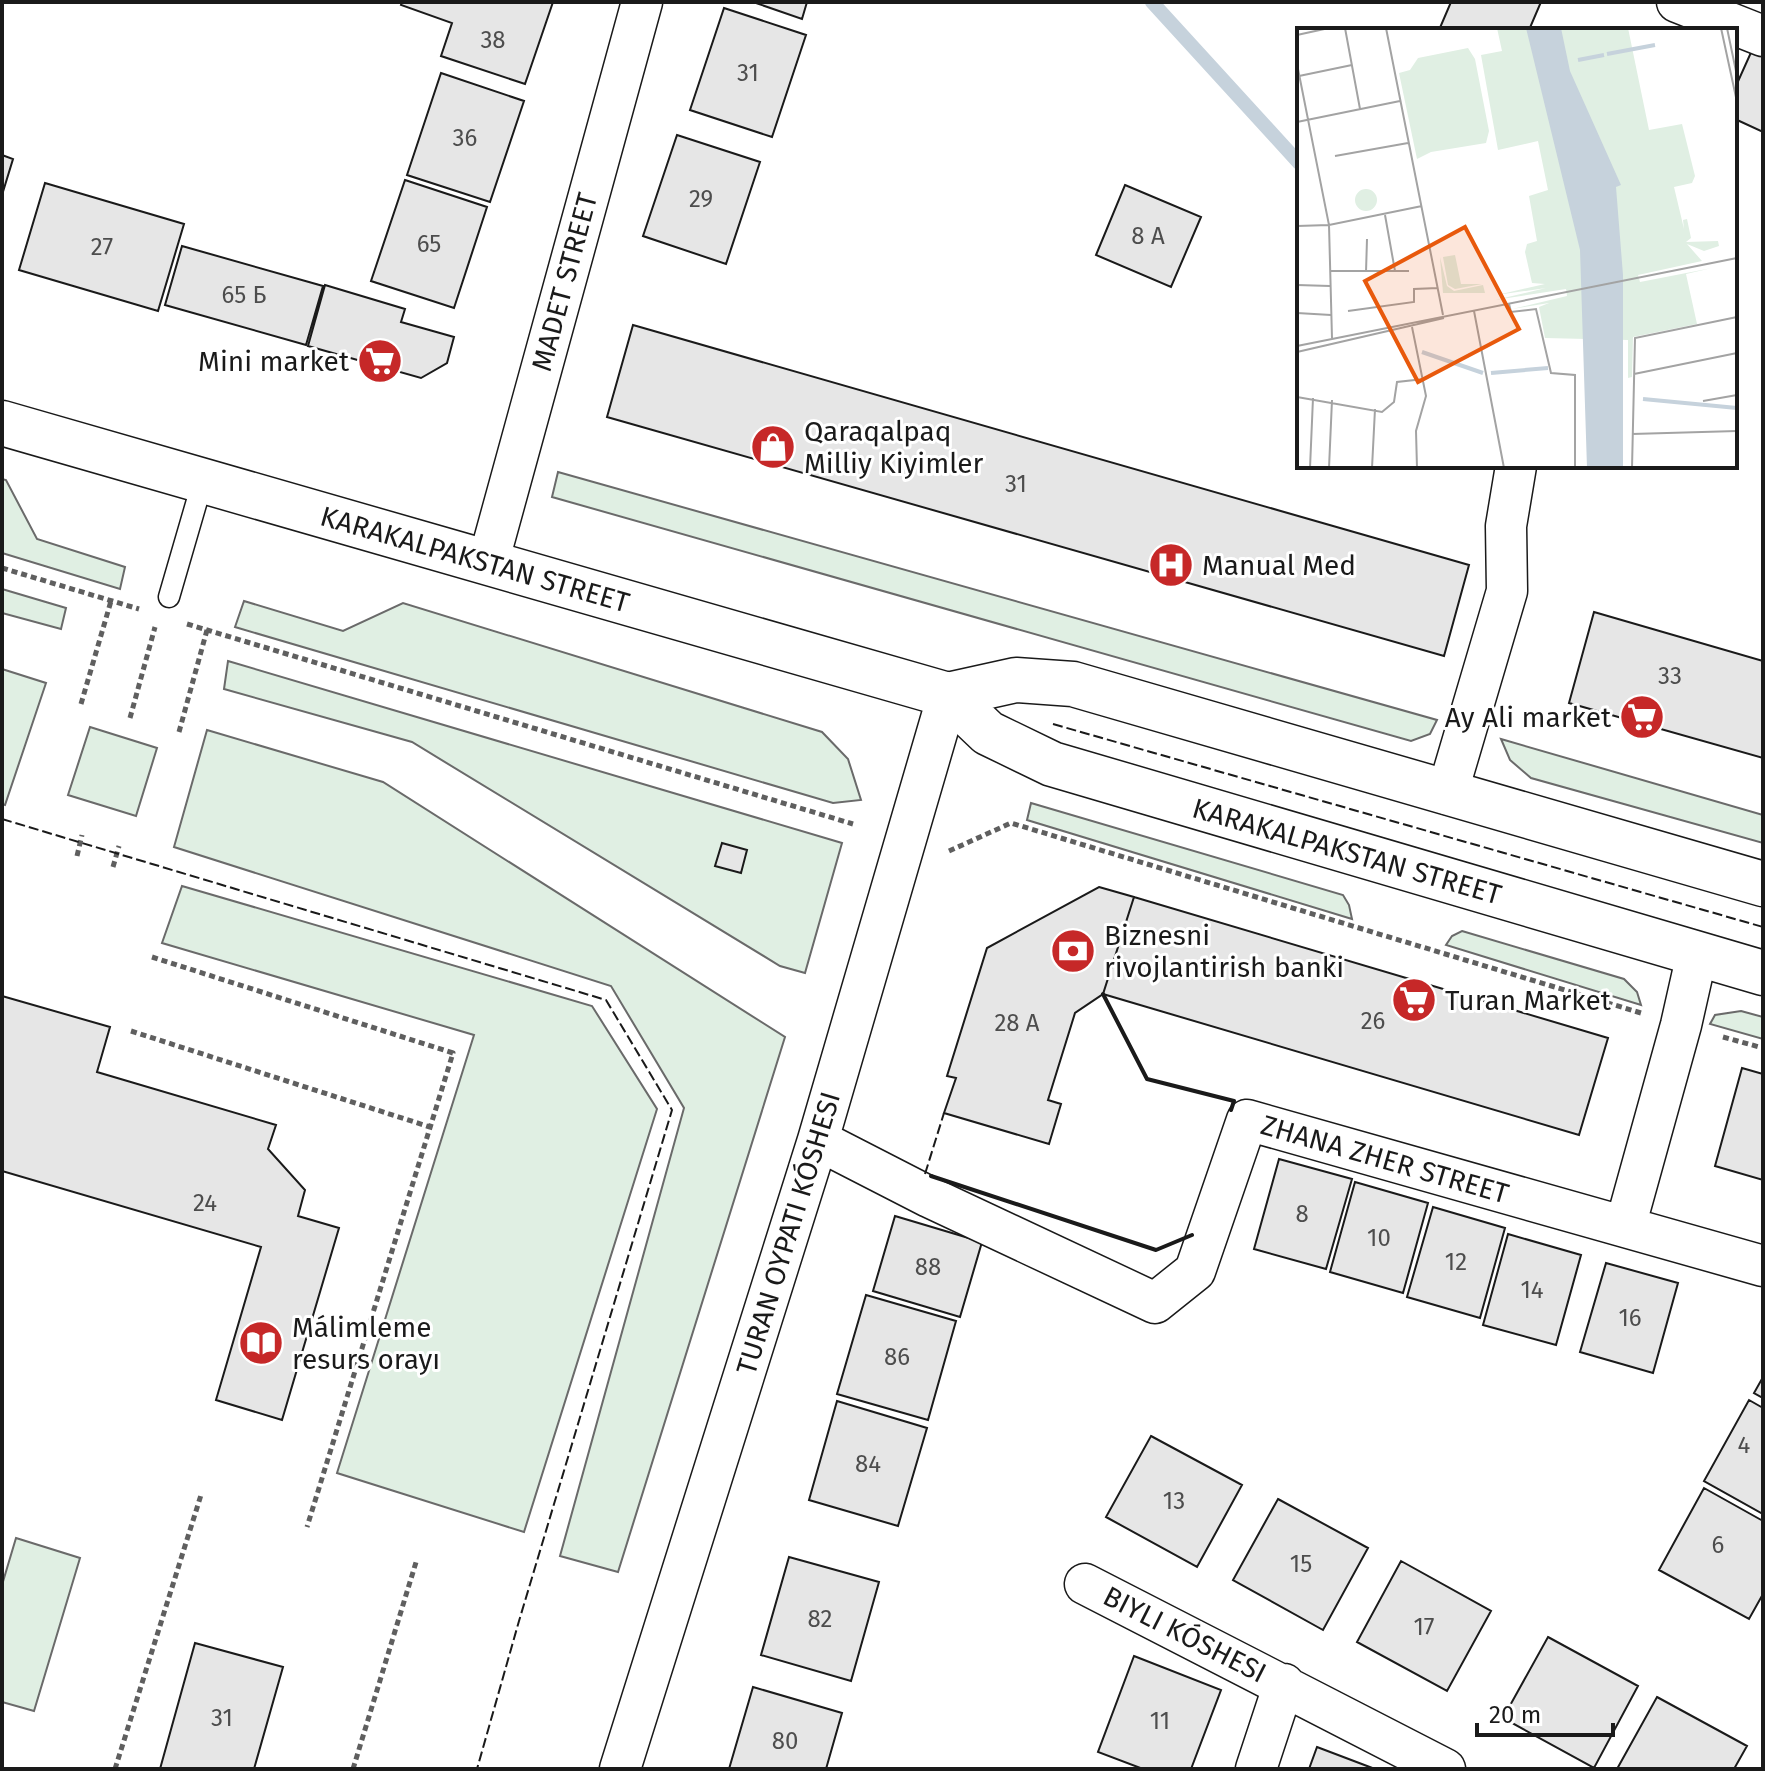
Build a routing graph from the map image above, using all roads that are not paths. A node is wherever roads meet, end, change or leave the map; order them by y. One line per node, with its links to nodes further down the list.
1 (642, 2): 9 (street, MADET STREET)
2 (1670, 2): 4 (street)
3 (1677, 2): 5 (street)
4 (1660, 28)
5 (1763, 36)
6 (2, 423): 8 (main road, KARAKALPAKSTAN STREET)
7 (1516, 468): 12 (street)
8 (203, 480): 9 (main road, KARAKALPAKSTAN STREET); 10 (lane)
9 (488, 563): 11 (main road, KARAKALPAKSTAN STREET)
10 (169, 597)
11 (948, 695): 12 (main road, KARAKALPAKSTAN STREET); 14 (main road, KARAKALPAKSTAN STREET); 16 (street)
12 (1447, 794): 13 (main road, KARAKALPAKSTAN STREET)
13 (1763, 884)
14 (1697, 954): 15 (main road, KARAKALPAKSTAN STREET); 17 (street)
15 (1763, 973)
16 (818, 1140): 17 (street, ZHANA ZHER STREET); 21 (street)
17 (1625, 1227): 18 (street, ZHANA ZHER STREET)
18 (1763, 1266)
19 (1085, 1584): 20 (street, BIYLI KÓSHESI)
20 (1284, 1684): 22 (street, BIYLI KÓSHESI); 23 (street, BIYLI KÓSHESI)
21 (620, 1769)
22 (1256, 1769)
23 (1445, 1769)

